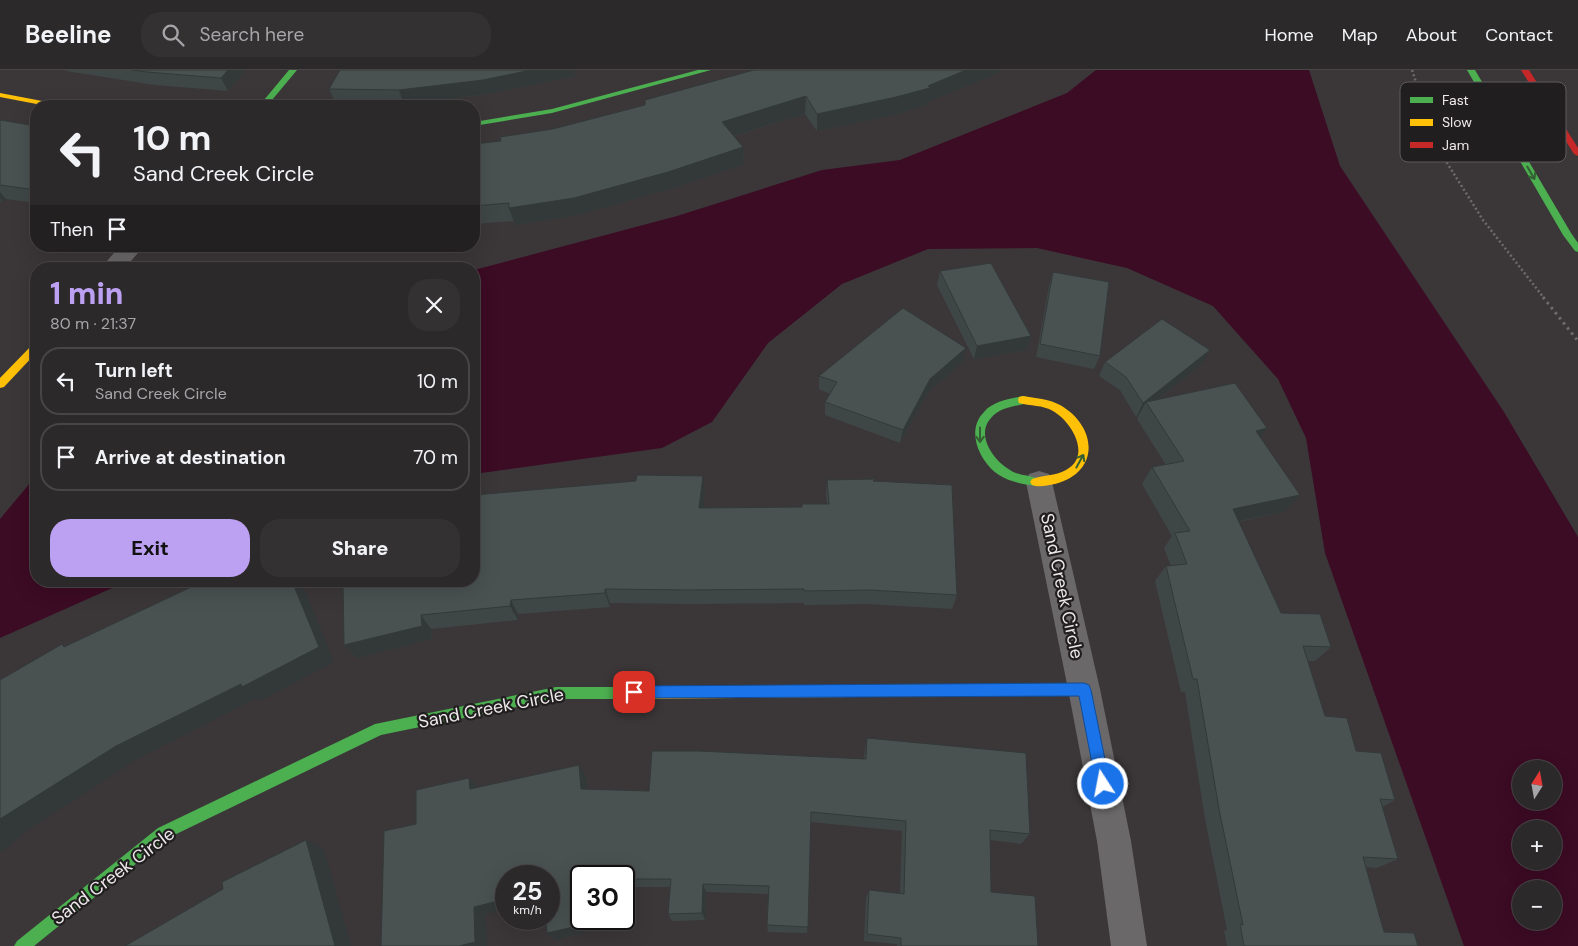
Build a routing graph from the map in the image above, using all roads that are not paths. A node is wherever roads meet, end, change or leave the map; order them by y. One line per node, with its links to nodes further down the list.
1 (293, 70): 8 (street)
2 (707, 70): 10 (street)
3 (1472, 70): 5 (street, one-way to 5)
4 (1526, 70): 6 (street)
5 (1479, 82)
6 (1533, 82)
7 (0, 95): 9 (street)
8 (268, 100)
9 (30, 101)
10 (480, 123)
11 (1566, 135): 12 (street)
12 (1578, 154)
13 (1525, 162): 14 (street, one-way to 14)
14 (1578, 249)
15 (127, 252): 16 (street)
16 (118, 262)
17 (30, 353): 18 (street)
18 (0, 384)
19 (1039, 482): 19 (street, one-way to 19); 20 (street, Sand Creek Circle)
20 (1084, 690): 21 (street, Sand Creek Circle); 22 (street, Sand Creek Circle)
21 (22, 946)
22 (1129, 946)

